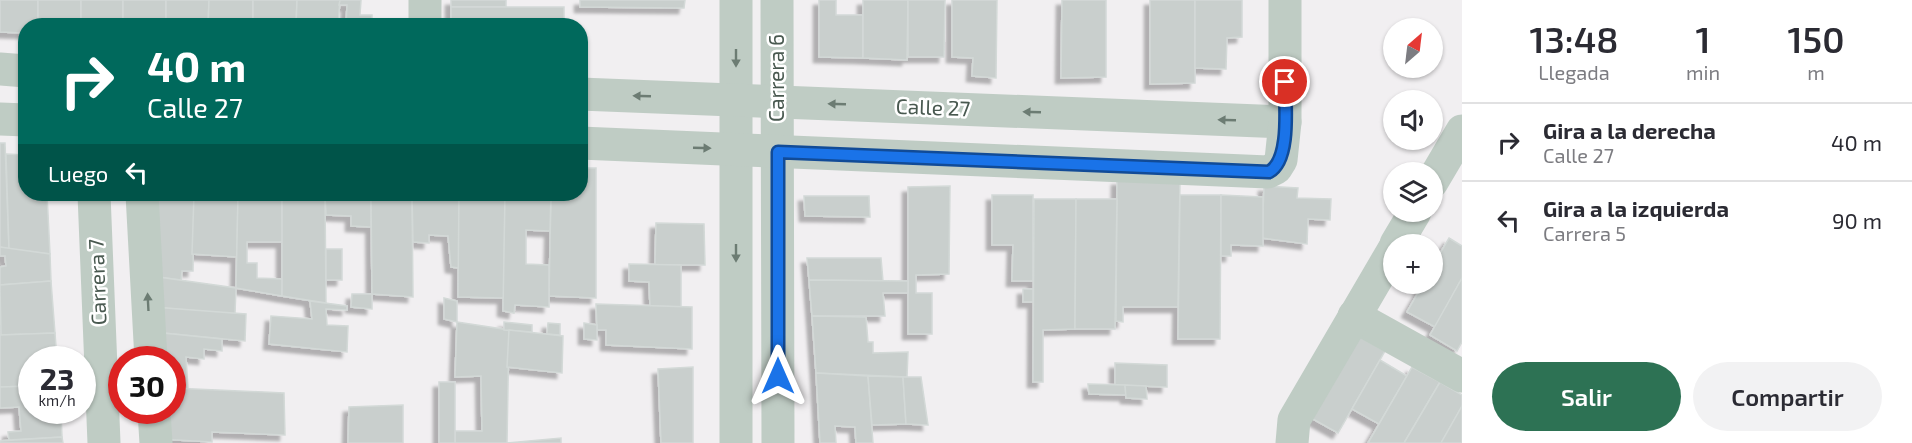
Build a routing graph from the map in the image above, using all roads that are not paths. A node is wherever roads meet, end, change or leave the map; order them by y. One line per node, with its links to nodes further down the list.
1 (425, 0): 5 (street)
2 (736, 0): 9 (street, Carrera 6, one-way to 9)
3 (777, 0): 10 (street, Carrera 6)
4 (1285, 0): 13 (street)
5 (425, 18)
6 (0, 69): 7 (street)
7 (18, 70)
8 (588, 93): 9 (street, Calle 27, one-way to 8)
9 (736, 100): 10 (street, Calle 27); 16 (street, Carrera 6)
10 (777, 102): 13 (street, Calle 27, one-way to 10); 17 (street, Carrera 6)
11 (0, 119): 12 (street)
12 (18, 120)
13 (1285, 122): 17 (street)
14 (1462, 131): 18 (street)
15 (588, 143): 16 (street, one-way to 16)
16 (736, 150): 17 (street); 28 (street, Carrera 6, one-way to 28)
17 (778, 152): 29 (street, Carrera 6)
18 (1443, 163)
19 (94, 201): 26 (street, Carrera 7)
20 (142, 201): 23 (street, one-way to 20)
21 (1383, 267): 22 (street)
22 (1354, 316): 24 (street); 30 (street)
23 (151, 346)
24 (1462, 376)
25 (155, 424): 27 (street)
26 (104, 443)
27 (156, 443)
28 (736, 443)
29 (778, 443)
30 (1292, 443)

